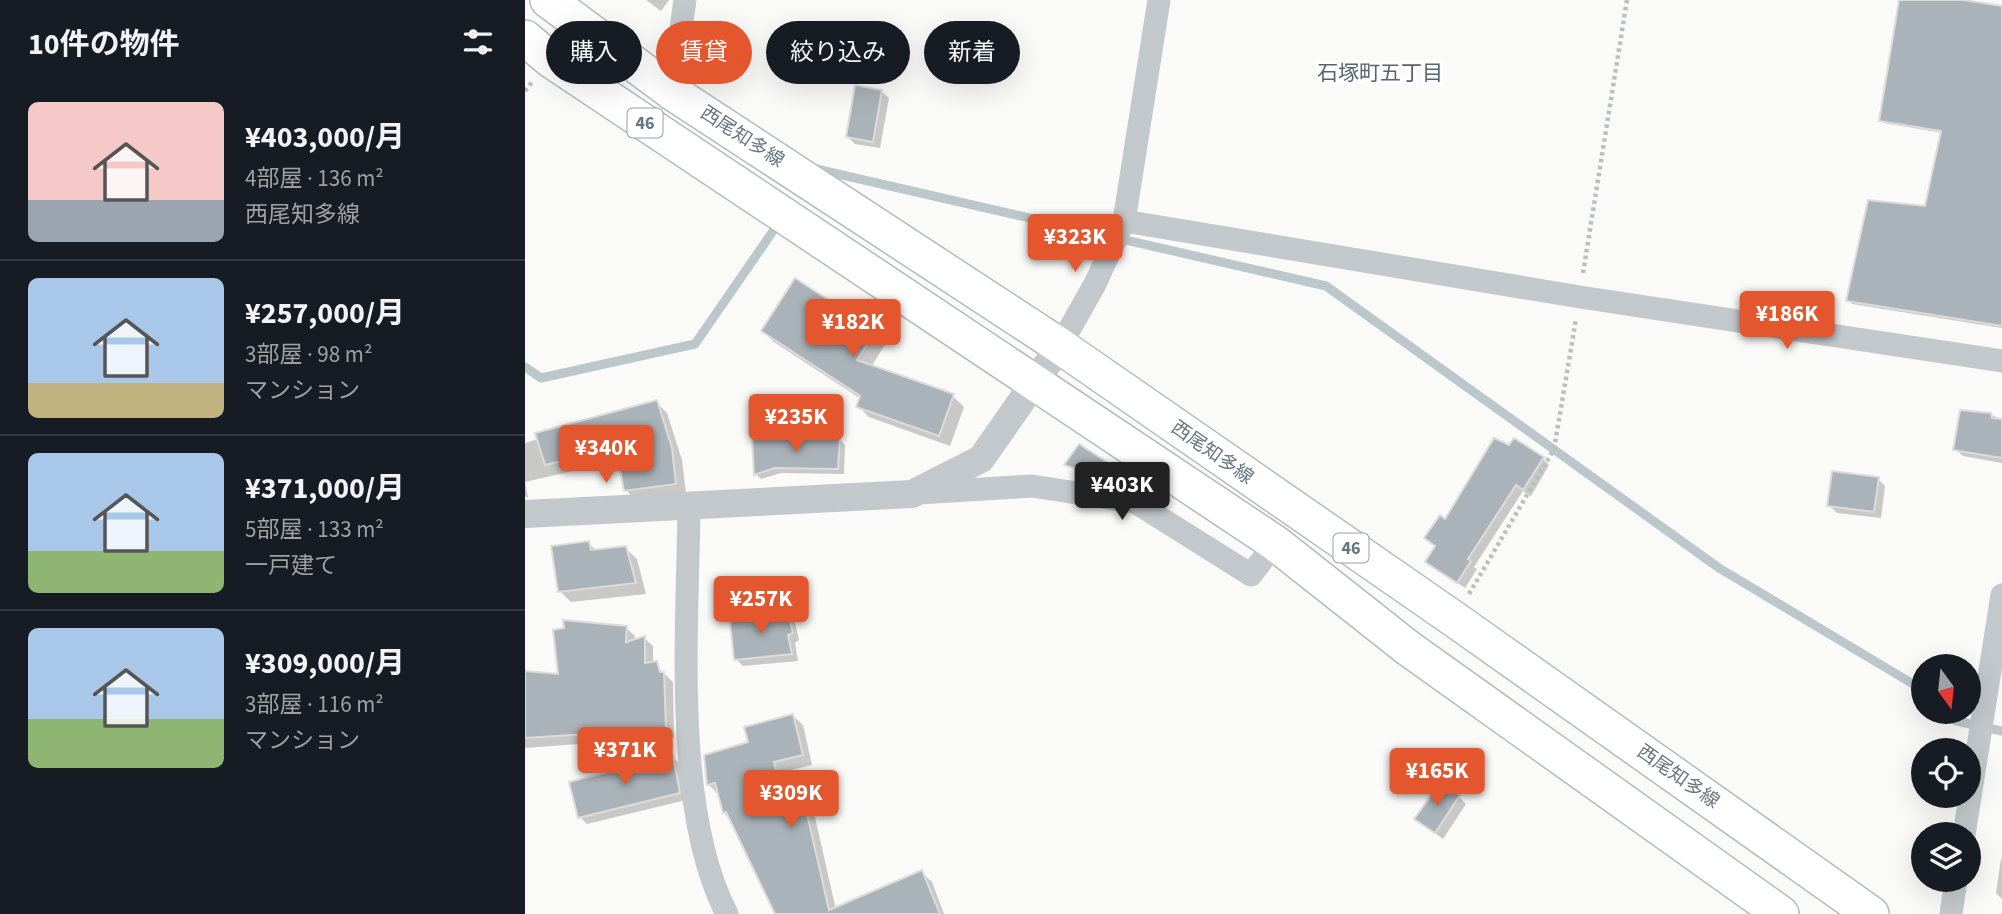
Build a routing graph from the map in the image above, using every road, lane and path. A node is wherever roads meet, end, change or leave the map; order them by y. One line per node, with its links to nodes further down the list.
1 (548, 0): 6 (main road, 西尾知多線 / 46)
2 (685, 0): 6 (street)
3 (1159, 0): 7 (street)
4 (1627, 0): 8 (path)
5 (525, 38): 11 (main road, 西尾知多線 / 46)
6 (672, 92): 9 (main road, 西尾知多線 / 46)
7 (1124, 221): 8 (street); 9 (street)
8 (1580, 297): 10 (street); 17 (path)
9 (1060, 346): 11 (street); 17 (main road, 西尾知多線 / 46)
10 (2002, 361)
11 (1034, 381): 12 (street); 15 (main road, 西尾知多線 / 46)
12 (912, 494): 13 (street); 15 (street)
13 (689, 506): 14 (street); 20 (street)
14 (525, 514)
15 (1275, 543): 21 (main road, 西尾知多線 / 46)
16 (2002, 595): 18 (street)
17 (1454, 619): 22 (main road, 西尾知多線 / 46)
18 (1965, 822)
19 (1954, 892): 23 (street)
20 (727, 914)
21 (1781, 914)
22 (1871, 914)
23 (1951, 914)

